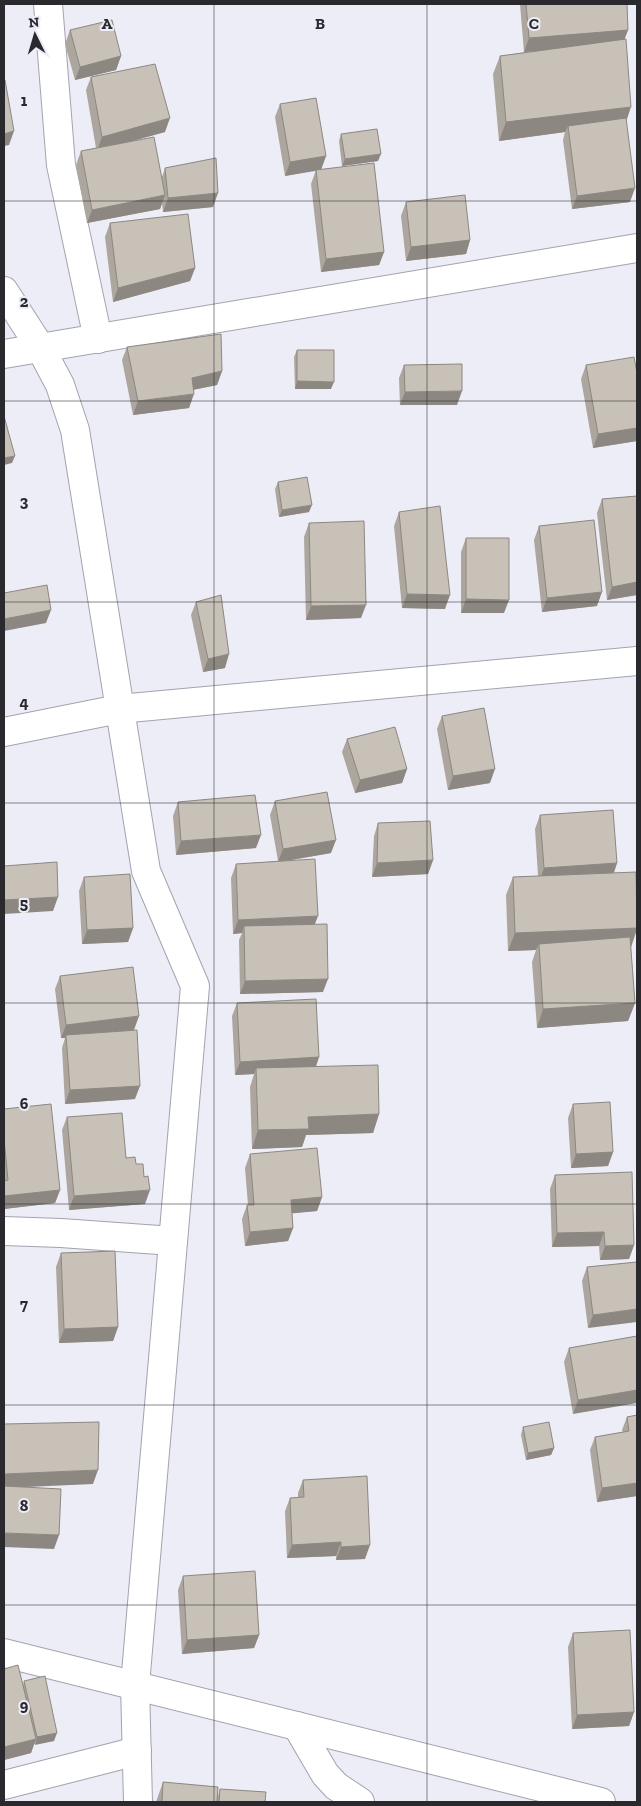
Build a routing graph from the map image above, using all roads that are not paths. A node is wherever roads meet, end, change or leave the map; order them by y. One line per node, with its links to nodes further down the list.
1 (48, 4): 4 (street)
2 (637, 248): 4 (street)
3 (4, 291): 5 (street)
4 (98, 339): 5 (street)
5 (40, 347): 6 (street); 8 (street)
6 (4, 354)
7 (637, 662): 8 (street)
8 (119, 709): 9 (street); 11 (street)
9 (4, 732)
10 (4, 1231): 11 (street)
11 (172, 1241): 13 (street)
12 (4, 1653): 13 (street)
13 (135, 1685): 14 (street); 15 (street)
14 (297, 1726): 18 (street); 19 (street)
15 (137, 1751): 16 (street); 17 (street)
16 (4, 1785)
17 (138, 1802)
18 (360, 1802)
19 (601, 1802)

